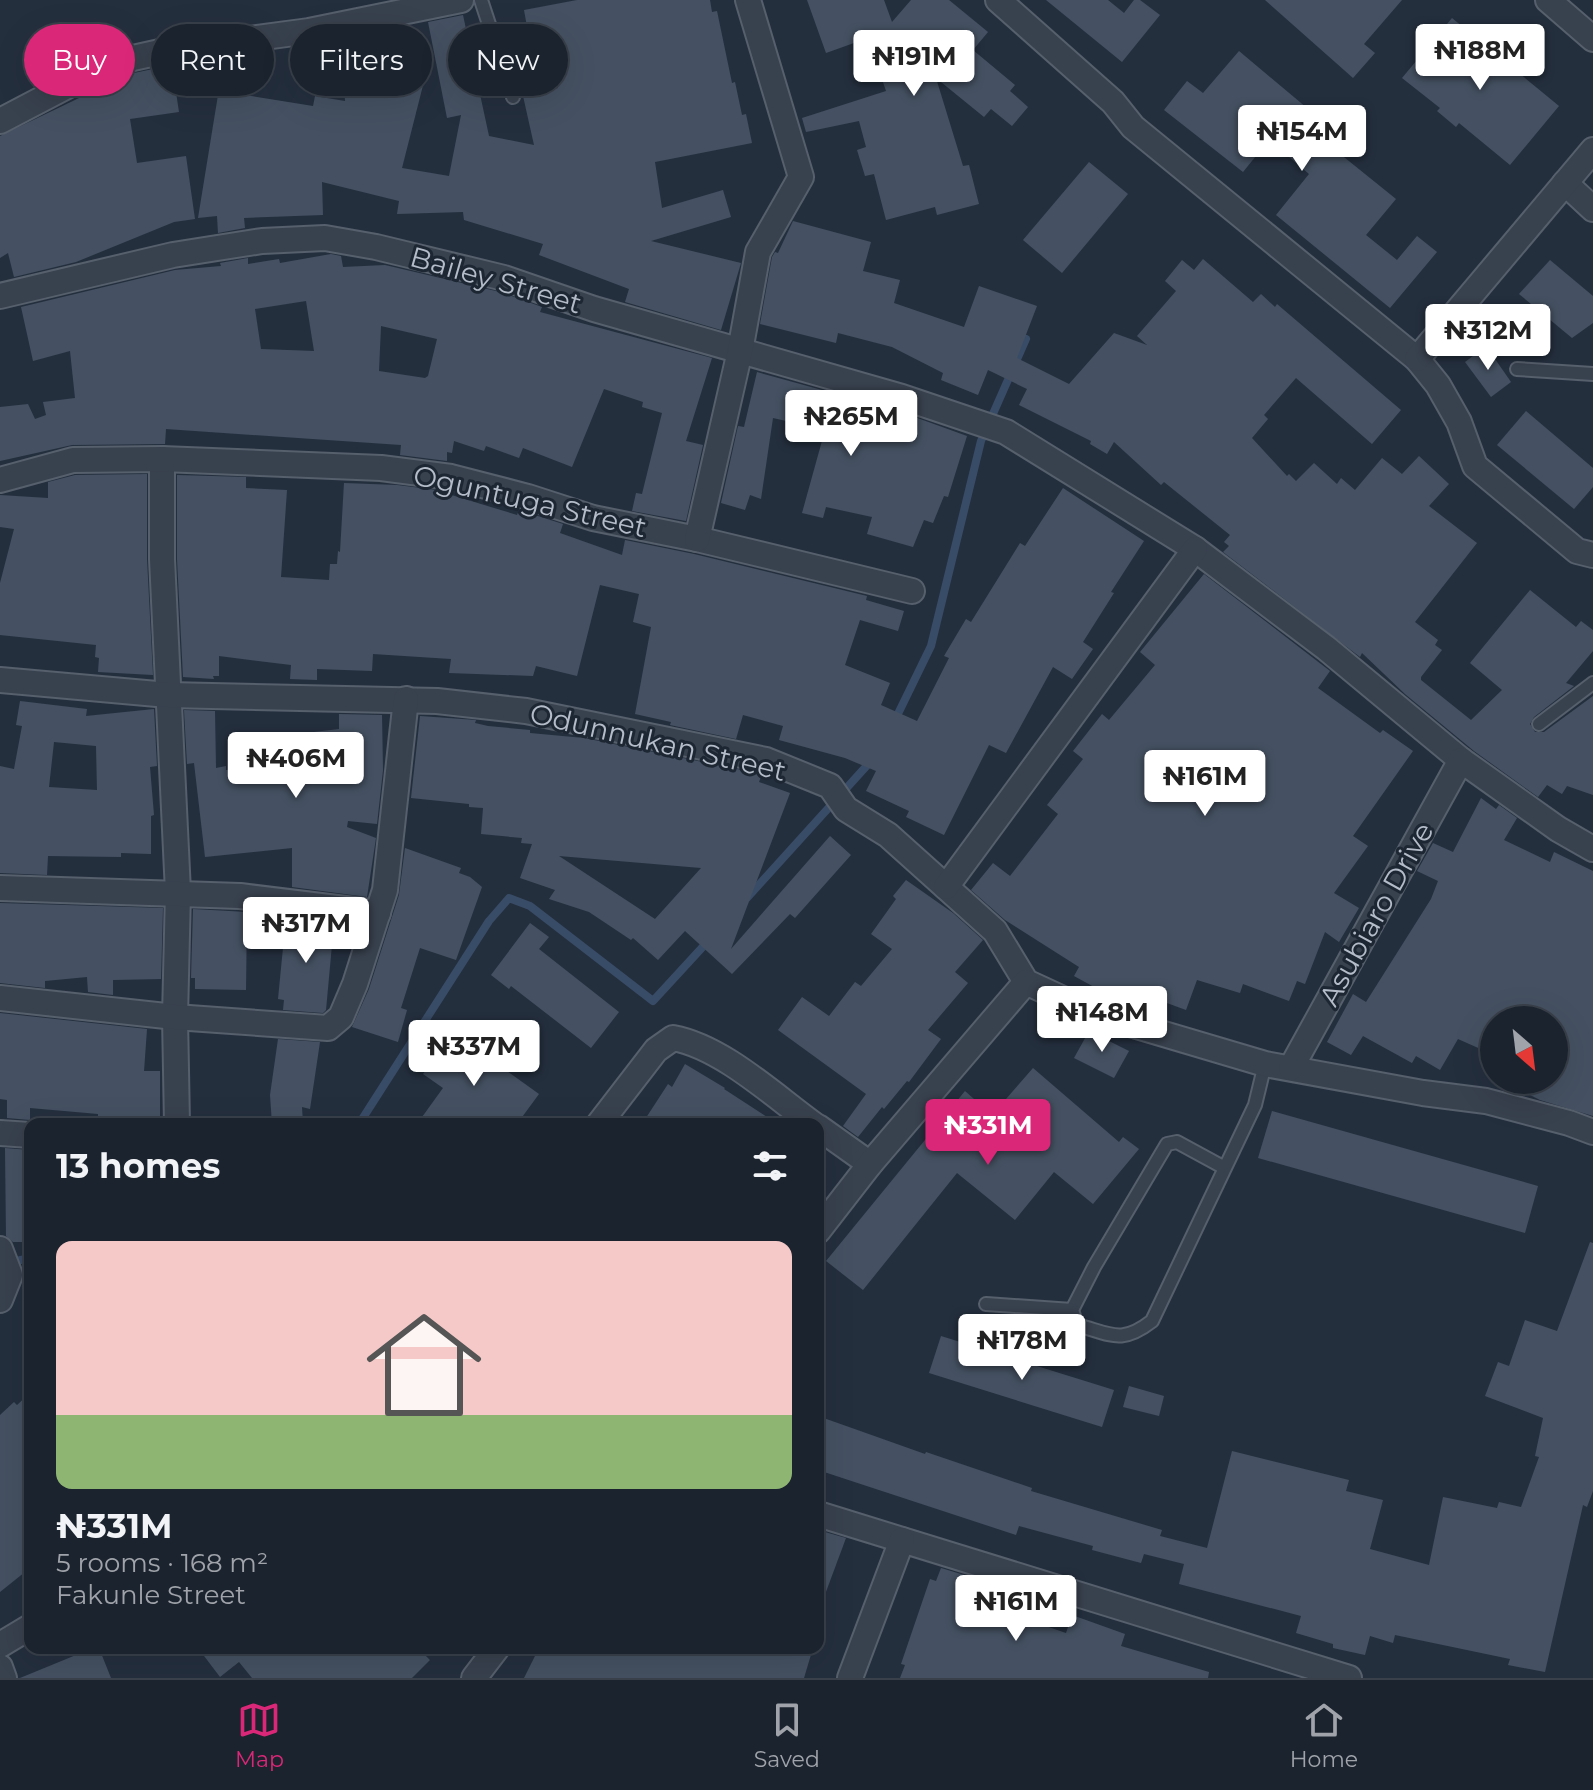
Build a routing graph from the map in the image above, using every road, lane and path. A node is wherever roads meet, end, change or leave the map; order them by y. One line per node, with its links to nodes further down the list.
1 (461, 0): 8 (street)
2 (481, 0): 7 (lane)
3 (748, 0): 13 (street)
4 (998, 0): 14 (street)
5 (1548, 0): 6 (street)
6 (1593, 39)
7 (513, 97)
8 (0, 121)
9 (1593, 150): 10 (street)
10 (1565, 183): 11 (street); 14 (street)
11 (1593, 209)
12 (0, 296): 13 (street, Bailey Street)
13 (740, 351): 19 (street); 20 (street, Bailey Street)
14 (1417, 359): 21 (street)
15 (1517, 369): 16 (lane)
16 (1593, 374)
17 (162, 459): 18 (street, Oguntuga Street); 19 (street, Oguntuga Street); 25 (street)
18 (0, 480)
19 (697, 539): 22 (street, Oguntuga Street)
20 (1195, 549): 28 (street, Bailey Street); 30 (street)
21 (1593, 555)
22 (912, 591)
23 (0, 680): 25 (street, Odunnukan Street)
24 (1593, 683): 27 (lane)
25 (168, 695): 26 (street, Odunnukan Street); 32 (street)
26 (406, 699): 30 (street, Odunnukan Street); 33 (street)
27 (1539, 724)
28 (1461, 760): 29 (street, Bailey Street); 38 (street, Asubiaro Drive)
29 (1593, 849)
30 (946, 887): 34 (street, Odunnukan Street)
31 (0, 888): 32 (street)
32 (178, 892): 33 (street); 36 (street)
33 (378, 913): 36 (street)
34 (1026, 982): 37 (street); 46 (street)
35 (0, 998): 36 (street)
36 (175, 1017): 39 (street)
37 (1265, 1064): 38 (street); 47 (lane)
38 (1291, 1068): 43 (street)
39 (177, 1118)
40 (604, 1118): 41 (street)
41 (804, 1118)
42 (824, 1132): 46 (street)
43 (1593, 1132)
44 (0, 1133): 45 (street)
45 (24, 1135)
46 (870, 1164): 48 (street)
47 (1223, 1167): 52 (lane); 52 (lane)
48 (824, 1223)
49 (0, 1249): 50 (street)
50 (0, 1300)
51 (986, 1304): 52 (lane)
52 (1072, 1310)
53 (824, 1516): 54 (street)
54 (902, 1540): 61 (street); 62 (street)
55 (24, 1631): 56 (street)
56 (0, 1645)
57 (492, 1654): 60 (street)
58 (0, 1667): 59 (street)
59 (4, 1678)
60 (474, 1678)
61 (850, 1678)
62 (1349, 1678)

